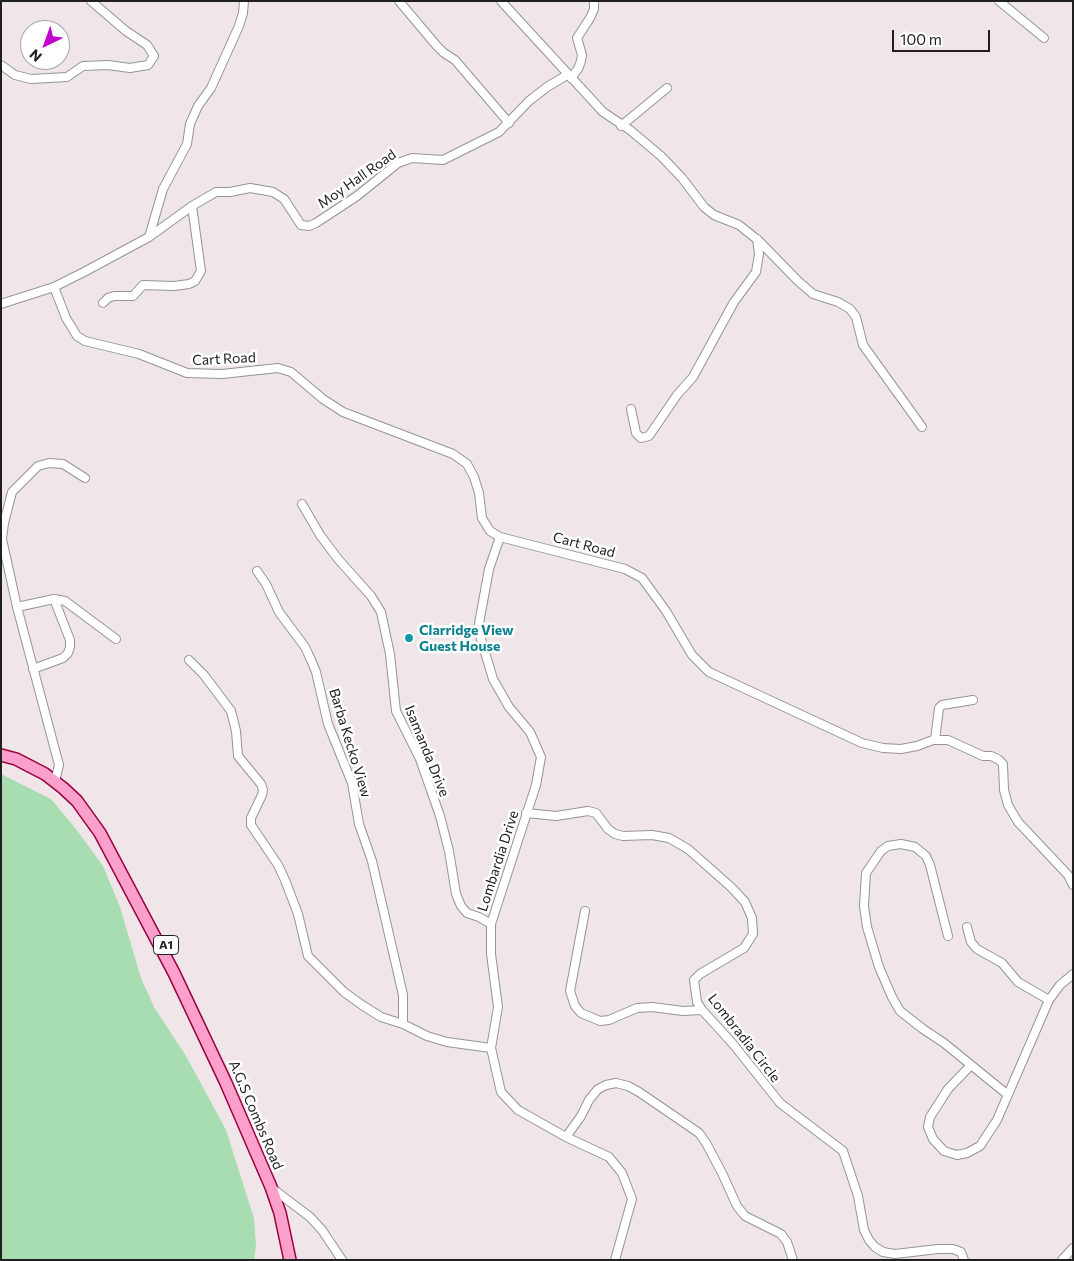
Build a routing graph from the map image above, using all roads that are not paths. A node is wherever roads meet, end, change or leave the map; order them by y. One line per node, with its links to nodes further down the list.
1 (92, 1): 8 (street)
2 (244, 1): 14 (street)
3 (399, 1): 11 (street)
4 (501, 1): 9 (street)
5 (594, 1): 9 (street)
6 (999, 1): 7 (street)
7 (1044, 38)
8 (1, 65)
9 (569, 76): 11 (street, Moy Hall Road); 12 (street)
10 (667, 88): 12 (street)
11 (509, 123): 13 (street, Moy Hall Road)
12 (621, 126): 15 (street)
13 (192, 206): 14 (street, Moy Hall Road); 18 (street)
14 (149, 237): 16 (street, Moy Hall Road)
15 (757, 239): 19 (street); 20 (street)
16 (54, 287): 17 (street, Moy Hall Road); 23 (street, Cart Road)
17 (1, 304)
18 (103, 304)
19 (630, 409)
20 (922, 427)
21 (85, 478): 26 (street)
22 (302, 504): 38 (street, Isamanda Drive)
23 (500, 537): 31 (street, Cart Road); 35 (street, Lombardia Drive)
24 (257, 572): 44 (street, Barba Kecko View)
25 (54, 599): 26 (street); 27 (street); 29 (street)
26 (17, 607): 29 (street)
27 (116, 639)
28 (189, 660): 44 (street)
29 (33, 669): 34 (street)
30 (973, 700): 31 (street)
31 (936, 740): 36 (street, Cart Road)
32 (1, 751): 34 (main road, A.G.S Combs Road / A1)
33 (1, 755): 34 (main road, A.G.S Combs Road / A1)
34 (56, 779): 49 (main road, A.G.S Combs Road / A1)
35 (526, 813): 38 (street, Lombardia Drive); 43 (street, Lombradia Circle)
36 (1073, 885)
37 (585, 911): 43 (street)
38 (491, 924): 45 (street, Lombardia Drive)
39 (967, 927): 42 (street)
40 (948, 936): 46 (street)
41 (1073, 974): 42 (street)
42 (1049, 1000): 47 (street)
43 (702, 1010): 55 (street, Lombradia Circle)
44 (404, 1024): 45 (street)
45 (491, 1048): 48 (street, Lombardia Drive)
46 (971, 1065): 47 (street); 47 (street)
47 (1008, 1095)
48 (566, 1137): 53 (street, Lombardia Drive); 54 (street)
49 (271, 1187): 51 (main road, A1); 52 (street)
50 (1073, 1248): 56 (street)
51 (290, 1260)
52 (342, 1260)
53 (615, 1260)
54 (793, 1260)
55 (964, 1260)
56 (1062, 1260)

